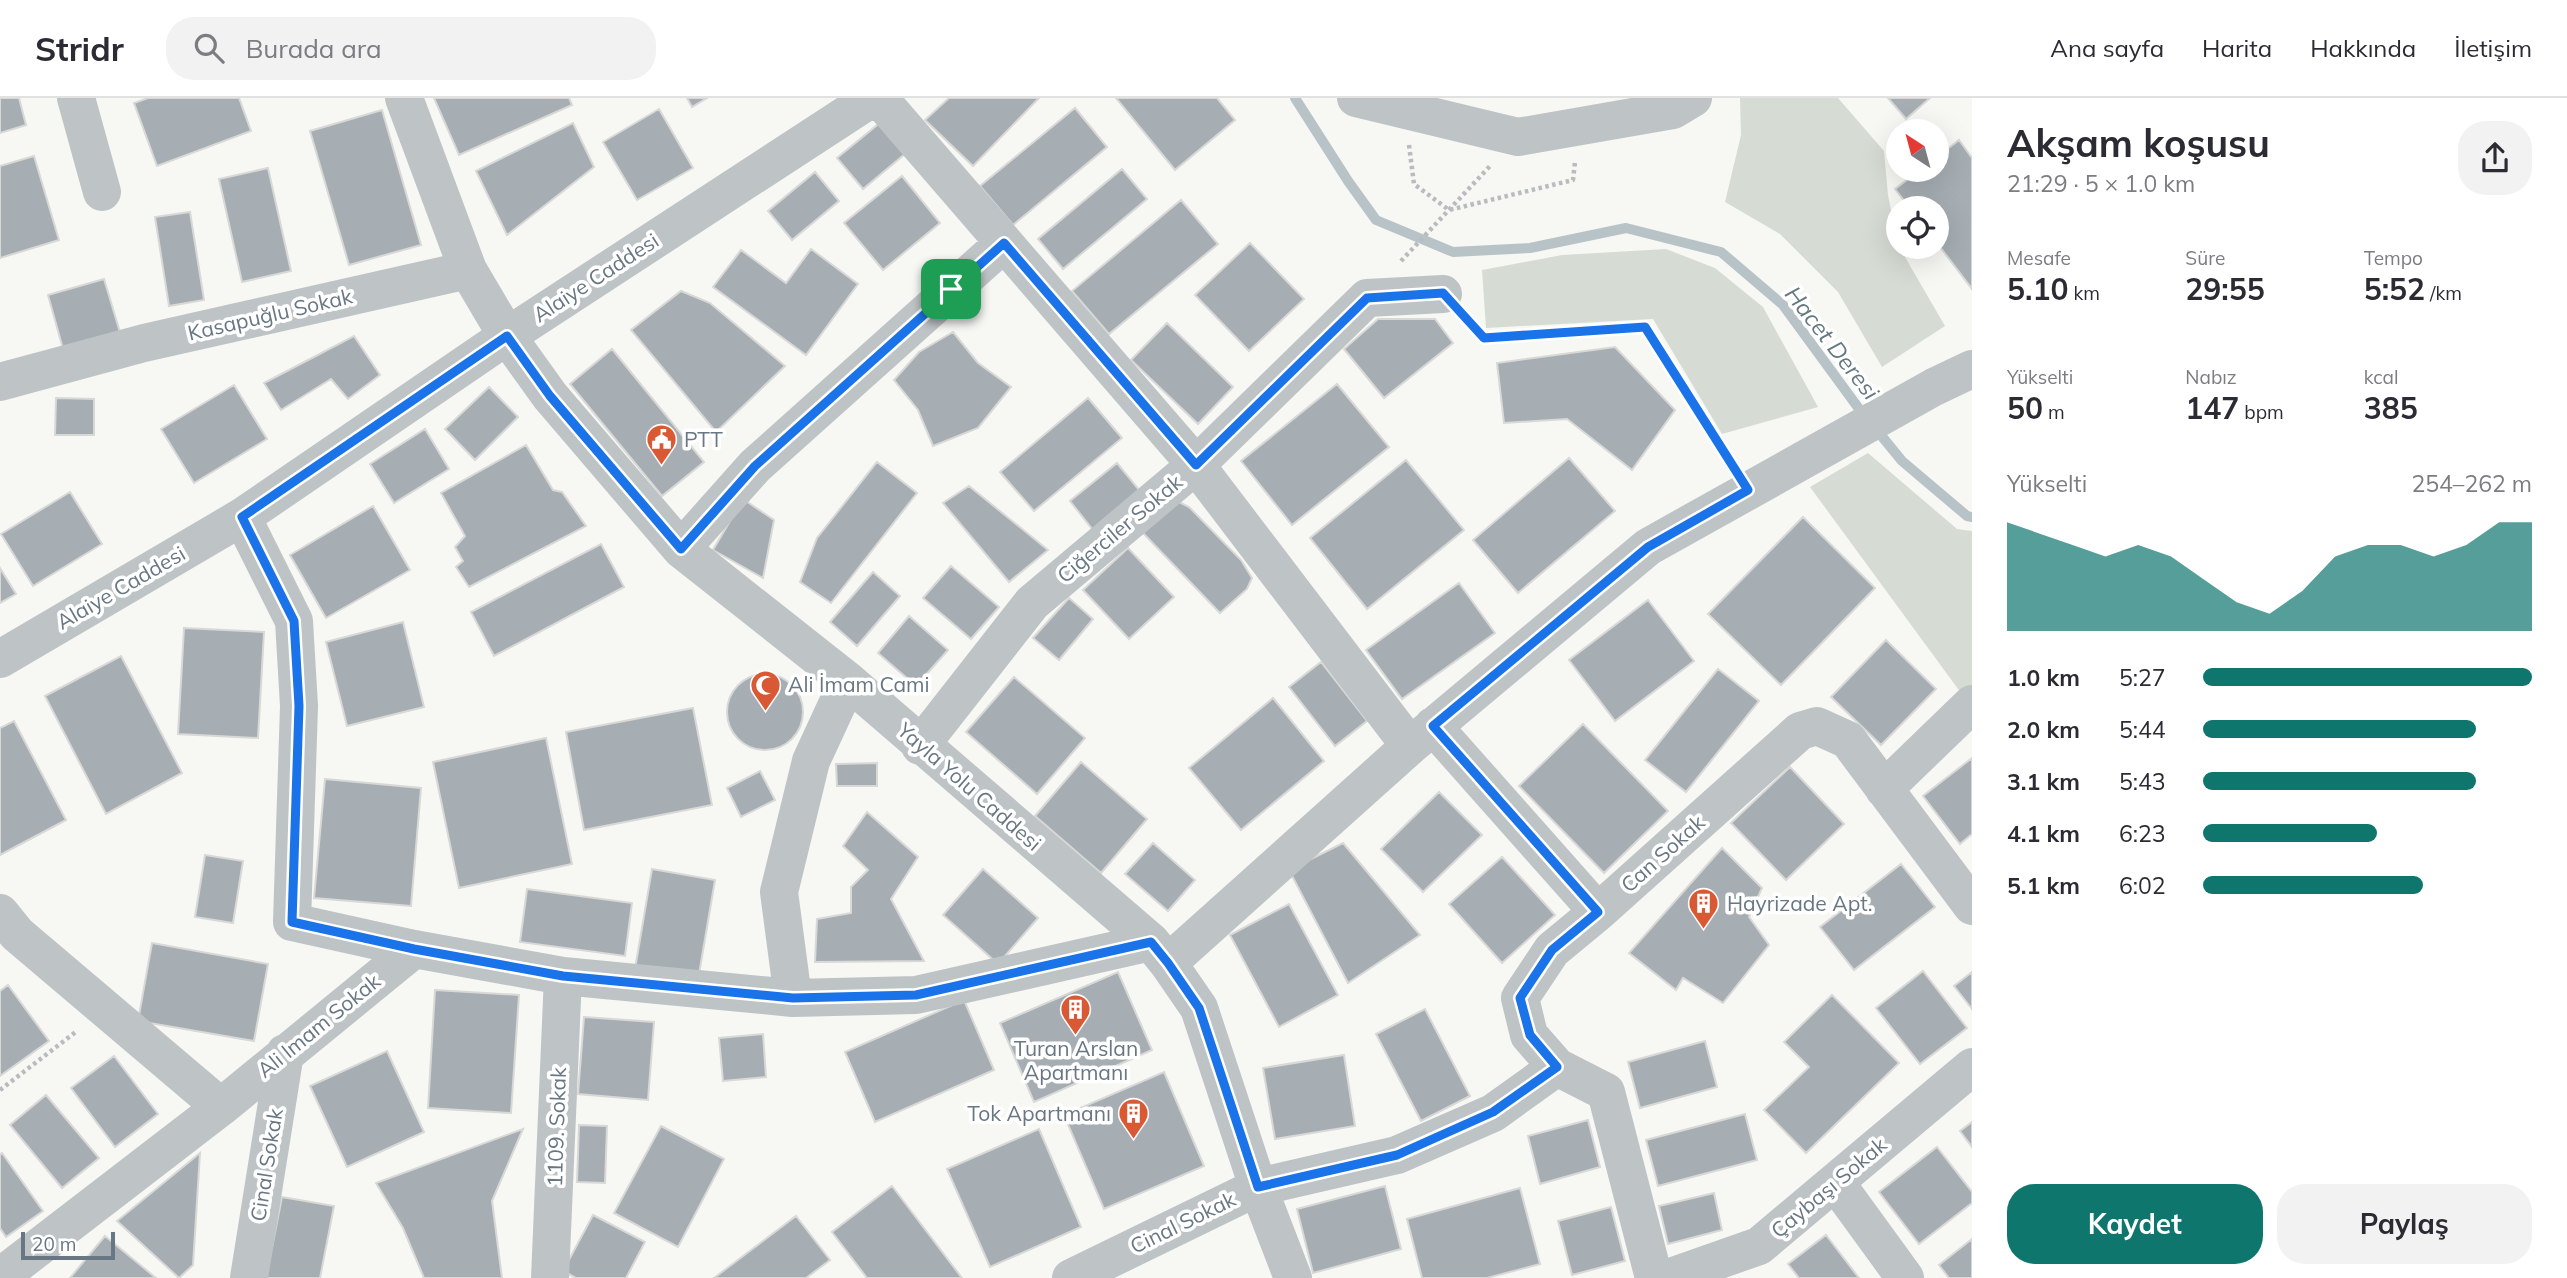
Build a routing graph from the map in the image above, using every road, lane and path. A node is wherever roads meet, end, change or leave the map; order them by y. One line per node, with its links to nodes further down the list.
1 (76, 98): 10 (street)
2 (404, 98): 14 (street)
3 (872, 98): 16 (street, Alaiye Caddesi)
4 (879, 98): 12 (street)
5 (1356, 98): 8 (street)
6 (1693, 98): 7 (street)
7 (1579, 127): 8 (street); 11 (path)
8 (1518, 137): 11 (path)
9 (1409, 138): 11 (path)
10 (102, 192)
11 (1449, 210): 13 (path)
12 (1004, 243): 19 (street); 22 (street)
13 (1407, 255)
14 (468, 270): 16 (street); 18 (street, Kasapuğlu Sokak)
15 (1443, 293): 19 (street, Ciğerciler Sokak); 20 (path)
16 (507, 336): 21 (street, Alaiye Caddesi); 22 (street, Yayla Yolu Caddesi)
17 (1972, 369): 20 (street)
18 (0, 382)
19 (1196, 465): 26 (street); 27 (street, Ciğerciler Sokak)
20 (1748, 490): 26 (street)
21 (242, 517): 23 (street, Alaiye Caddesi); 32 (street)
22 (681, 549): 24 (street, Yayla Yolu Caddesi)
23 (0, 659)
24 (848, 681): 27 (street, Yayla Yolu Caddesi); 35 (street)
25 (1972, 704): 28 (street)
26 (1421, 736): 30 (street); 33 (street)
27 (920, 746): 33 (street, Yayla Yolu Caddesi)
28 (1884, 789): 29 (street); 30 (street, Can Sokak)
29 (1972, 906)
30 (1598, 912): 38 (street, Can Sokak)
31 (0, 913): 36 (street)
32 (414, 949): 34 (street); 37 (street, Ali Imam Sokak)
33 (1159, 952): 35 (street); 43 (street, Yayla Yolu Caddesi)
34 (563, 976): 35 (street); 46 (street, 1109. Sokak)
35 (793, 998)
36 (106, 1009): 40 (path); 41 (street)
37 (285, 1053): 41 (street, Ali Imam Sokak); 45 (street, Cinal Sokak)
38 (1557, 1067): 43 (street, Cinal Sokak); 49 (street)
39 (1972, 1067): 42 (street, Çaybaşı Sokak)
40 (0, 1090)
41 (221, 1107): 44 (street, Ali Imam Sokak)
42 (1836, 1183): 50 (street, Çaybaşı Sokak); 51 (street)
43 (1258, 1187): 47 (street, Cinal Sokak); 48 (street, Yayla Yolu Caddesi)
44 (0, 1277)
45 (249, 1278)
46 (550, 1278)
47 (1071, 1278)
48 (1293, 1278)
49 (1654, 1278)
50 (1668, 1278)
51 (1905, 1278)

